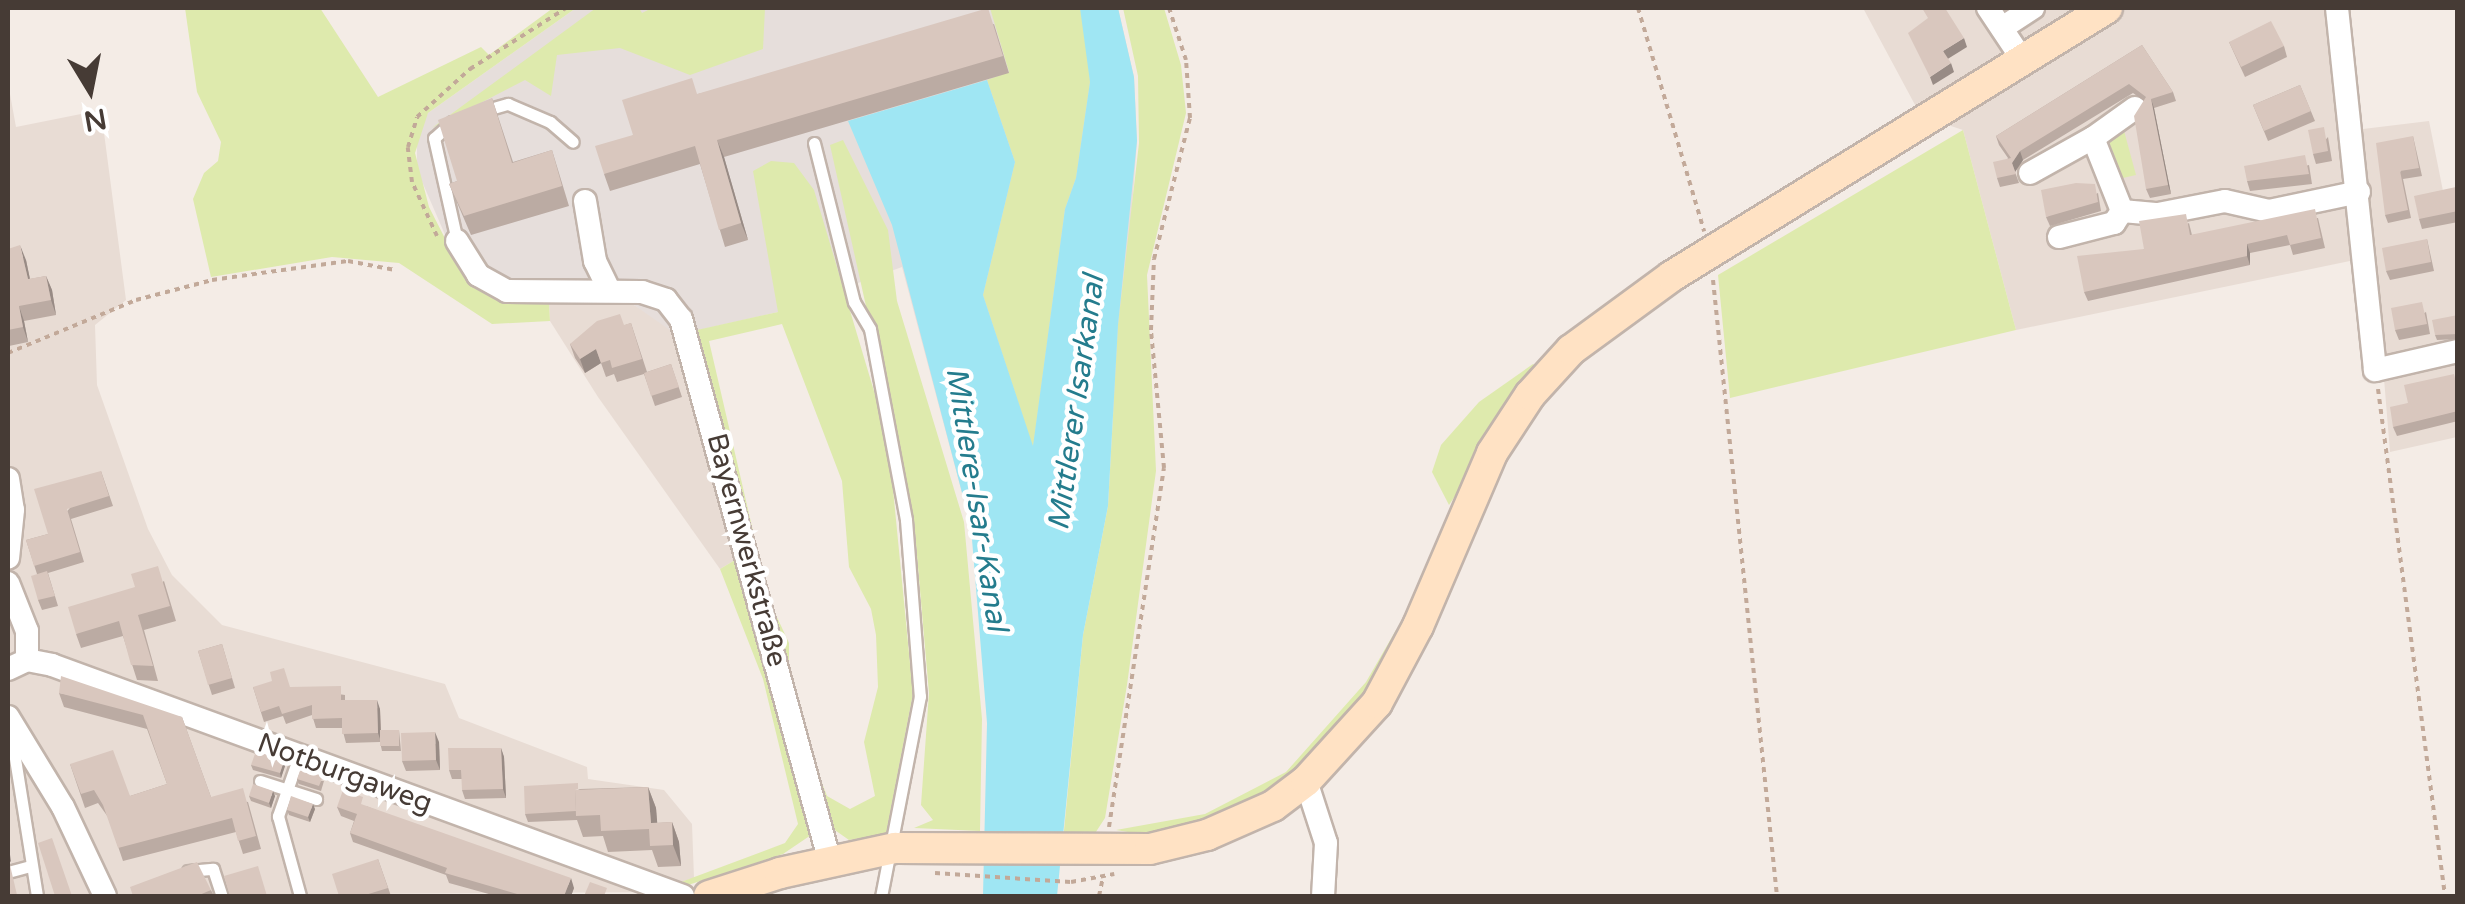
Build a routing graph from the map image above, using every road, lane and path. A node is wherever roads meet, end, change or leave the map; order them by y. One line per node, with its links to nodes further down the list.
1 (566, 8): 20 (path)
2 (1169, 8): 40 (path)
3 (1638, 8): 21 (path)
4 (1988, 8): 8 (street)
5 (2033, 8): 8 (street)
6 (2337, 8): 16 (street)
7 (2104, 9): 9 (street); 10 (street)
8 (2002, 28): 9 (street)
9 (2022, 59): 10 (street)
10 (1975, 94): 21 (street)
11 (2135, 108): 12 (street)
12 (2094, 138): 15 (street); 18 (street)
13 (573, 142): 20 (lane)
14 (814, 143): 38 (lane)
15 (2030, 173)
16 (2359, 192): 18 (street); 27 (street)
17 (585, 201): 24 (street)
18 (2122, 211): 19 (street)
19 (2059, 236)
20 (460, 248): 24 (street, Bayernwerkstraße)
21 (1711, 261): 23 (path); 35 (street); 54 (path)
22 (395, 270): 26 (path)
23 (1696, 281)
24 (610, 290): 39 (street, Bayernwerkstraße)
25 (2458, 352): 27 (street)
26 (8, 353)
27 (2375, 370): 55 (path)
28 (8, 478): 29 (street)
29 (8, 558)
30 (8, 584): 31 (street)
31 (17, 664): 33 (street, Notburgaweg)
32 (12, 725): 41 (lane); 46 (street)
33 (299, 756): 36 (lane); 49 (street, Notburgaweg)
34 (260, 781): 36 (lane)
35 (1306, 781): 40 (street); 53 (street)
36 (286, 790): 37 (lane); 48 (lane)
37 (316, 799)
38 (895, 848): 39 (street); 40 (street); 51 (lane)
39 (830, 862): 50 (street)
40 (1104, 864): 44 (path); 52 (path)
41 (30, 866): 42 (lane); 45 (lane)
42 (8, 872)
43 (175, 876): 47 (lane)
44 (965, 878)
45 (37, 896)
46 (105, 896)
47 (222, 896)
48 (300, 896)
49 (683, 896)
50 (709, 896)
51 (881, 896)
52 (1099, 896)
53 (1324, 896)
54 (1777, 896)
55 (2446, 896)

